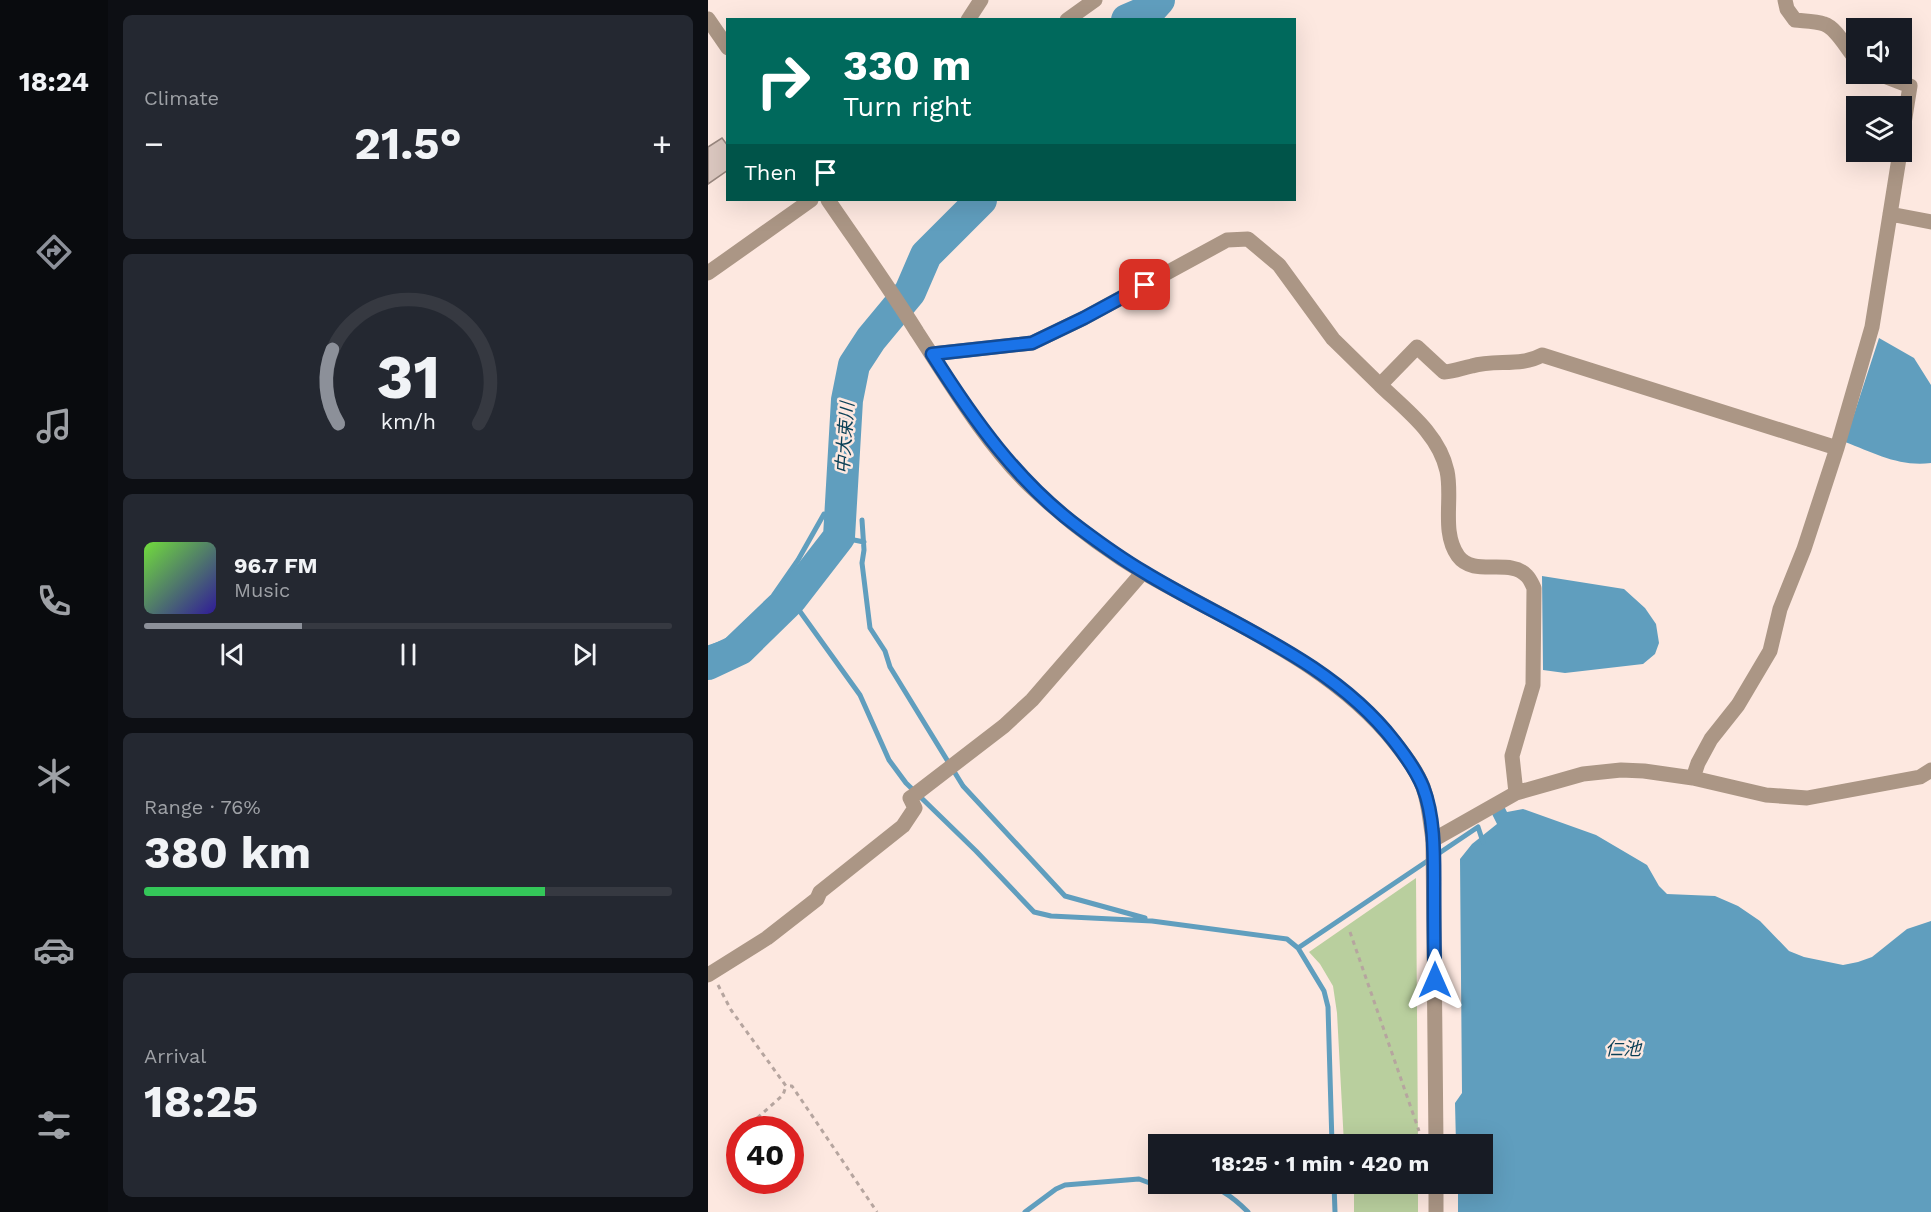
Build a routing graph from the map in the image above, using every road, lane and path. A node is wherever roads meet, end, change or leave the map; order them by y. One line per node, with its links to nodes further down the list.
1 (981, 0): 4 (street)
2 (1095, 0): 5 (street)
3 (1785, 0): 8 (street)
4 (969, 18)
5 (1070, 18)
6 (708, 19): 7 (street)
7 (726, 45)
8 (1846, 49)
9 (1905, 84): 10 (street)
10 (1908, 96)
11 (1898, 162): 14 (street)
12 (810, 201): 16 (street)
13 (829, 201): 17 (street)
14 (1890, 214): 15 (street); 19 (street)
15 (1931, 222)
16 (708, 273)
17 (932, 354): 18 (street); 20 (street)
18 (1380, 385): 19 (street); 23 (street)
19 (1837, 448): 22 (street)
20 (1143, 572): 24 (street); 26 (street)
21 (1931, 770): 22 (street)
22 (1693, 778): 23 (street)
23 (1516, 793): 24 (street)
24 (1433, 851): 30 (street)
25 (1350, 932): 29 (path)
26 (710, 974): 27 (path)
27 (786, 1086): 28 (path); 32 (path)
28 (760, 1116)
29 (1419, 1133)
30 (1436, 1134)
31 (1436, 1194): 33 (street)
32 (877, 1212)
33 (1436, 1212)

